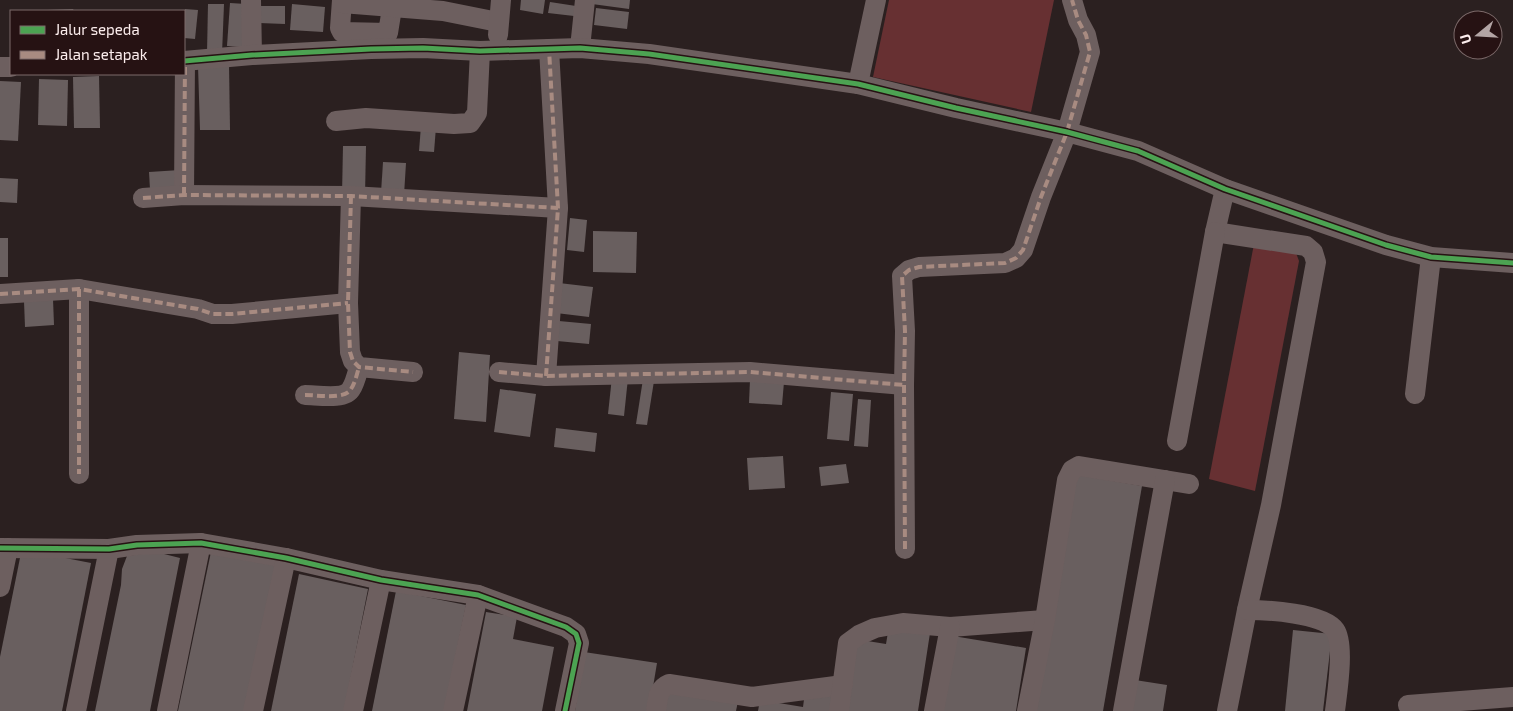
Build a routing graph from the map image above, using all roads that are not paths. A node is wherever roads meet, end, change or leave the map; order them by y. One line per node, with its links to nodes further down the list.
1 (251, 0): 13 (street)
2 (501, 0): 9 (street)
3 (585, 0): 10 (street)
4 (876, 0): 16 (street)
5 (1072, 0): 18 (street)
6 (342, 2): 8 (street); 8 (street)
7 (418, 4): 8 (street); 9 (street)
8 (392, 8)
9 (498, 22): 12 (street)
10 (580, 48): 11 (street); 16 (street)
11 (549, 49): 12 (street); 23 (street)
12 (488, 50): 13 (street); 17 (street)
13 (252, 55): 14 (street)
14 (185, 61)
15 (184, 75): 20 (street)
16 (858, 84): 18 (street)
17 (336, 121)
18 (1067, 132): 19 (street); 34 (street)
19 (1225, 189): 24 (street); 25 (street)
20 (184, 195): 21 (street); 22 (street)
21 (351, 196): 23 (street); 29 (street)
22 (143, 198)
23 (558, 208): 33 (street)
24 (1215, 232): 37 (street); 49 (street)
25 (1431, 257): 26 (street); 35 (street)
26 (1513, 263)
27 (79, 289): 28 (street); 29 (street); 38 (street)
28 (0, 294)
29 (348, 302): 30 (street)
30 (359, 367): 31 (street); 36 (street)
31 (412, 372)
32 (499, 372): 33 (street)
33 (546, 376): 34 (street)
34 (904, 385): 44 (street)
35 (1415, 394)
36 (306, 395)
37 (1177, 441)
38 (80, 474)
39 (1164, 480): 40 (street); 50 (street); 66 (street)
40 (1189, 484)
41 (201, 543): 43 (street); 45 (street); 57 (street)
42 (4, 548): 43 (street); 47 (street)
43 (109, 549): 56 (street)
44 (904, 549)
45 (286, 558): 46 (street); 58 (street)
46 (381, 580): 48 (street); 59 (street)
47 (0, 587)
48 (478, 595): 60 (street); 61 (street)
49 (1246, 610): 67 (street); 68 (street)
50 (1045, 620): 51 (street); 65 (street)
51 (950, 627): 52 (street); 64 (street)
52 (843, 685): 54 (street); 63 (street)
53 (1513, 697): 55 (street)
54 (751, 704): 62 (street)
55 (1408, 705)
56 (76, 711)
57 (167, 711)
58 (253, 711)
59 (353, 711)
60 (454, 711)
61 (565, 711)
62 (656, 711)
63 (839, 711)
64 (934, 711)
65 (1027, 711)
66 (1124, 711)
67 (1227, 711)
68 (1335, 711)

